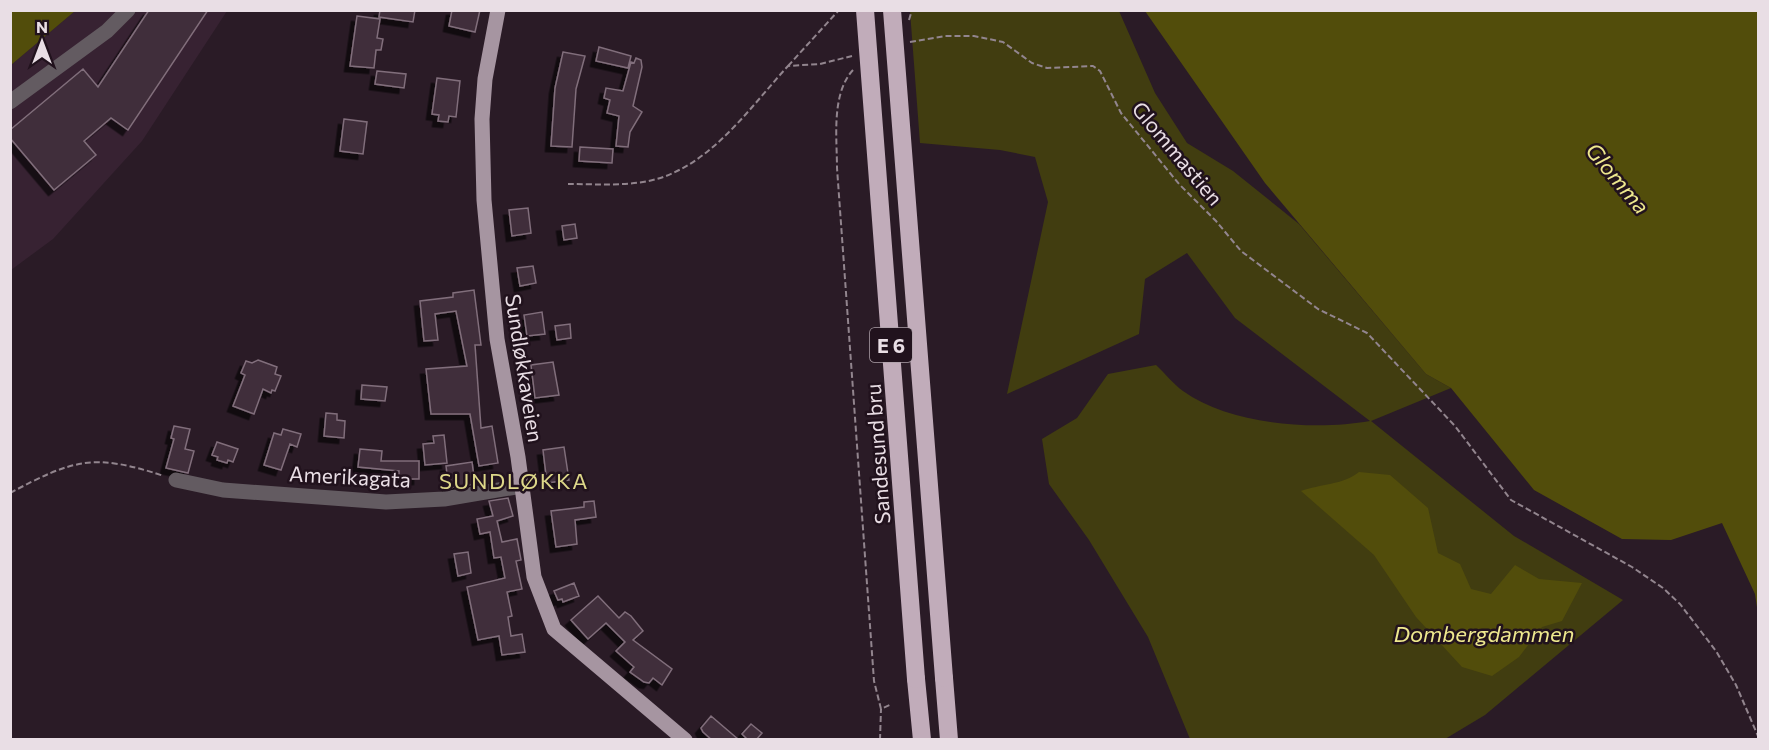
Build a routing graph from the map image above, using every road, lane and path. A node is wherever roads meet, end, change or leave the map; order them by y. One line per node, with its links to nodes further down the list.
1 (128, 10): 12 (street)
2 (498, 10): 15 (main road, Sundløkkaveien)
3 (839, 10): 10 (path)
4 (865, 10): 22 (highway, Sandesund bru / E 6, bridge)
5 (892, 10): 23 (highway, E 6, bridge)
6 (912, 10): 7 (path)
7 (908, 24)
8 (904, 43): 19 (path, Glommastien)
9 (862, 53): 10 (path)
10 (788, 66): 13 (path)
11 (856, 66): 18 (path)
12 (10, 102)
13 (568, 184)
14 (176, 480): 15 (street, Amerikagata); 16 (path)
15 (522, 486): 20 (main road, Sundløkkaveien)
16 (10, 493)
17 (892, 704): 18 (path)
18 (881, 709): 21 (path)
19 (1758, 736)
20 (685, 740)
21 (880, 740)
22 (922, 740)
23 (949, 740)

